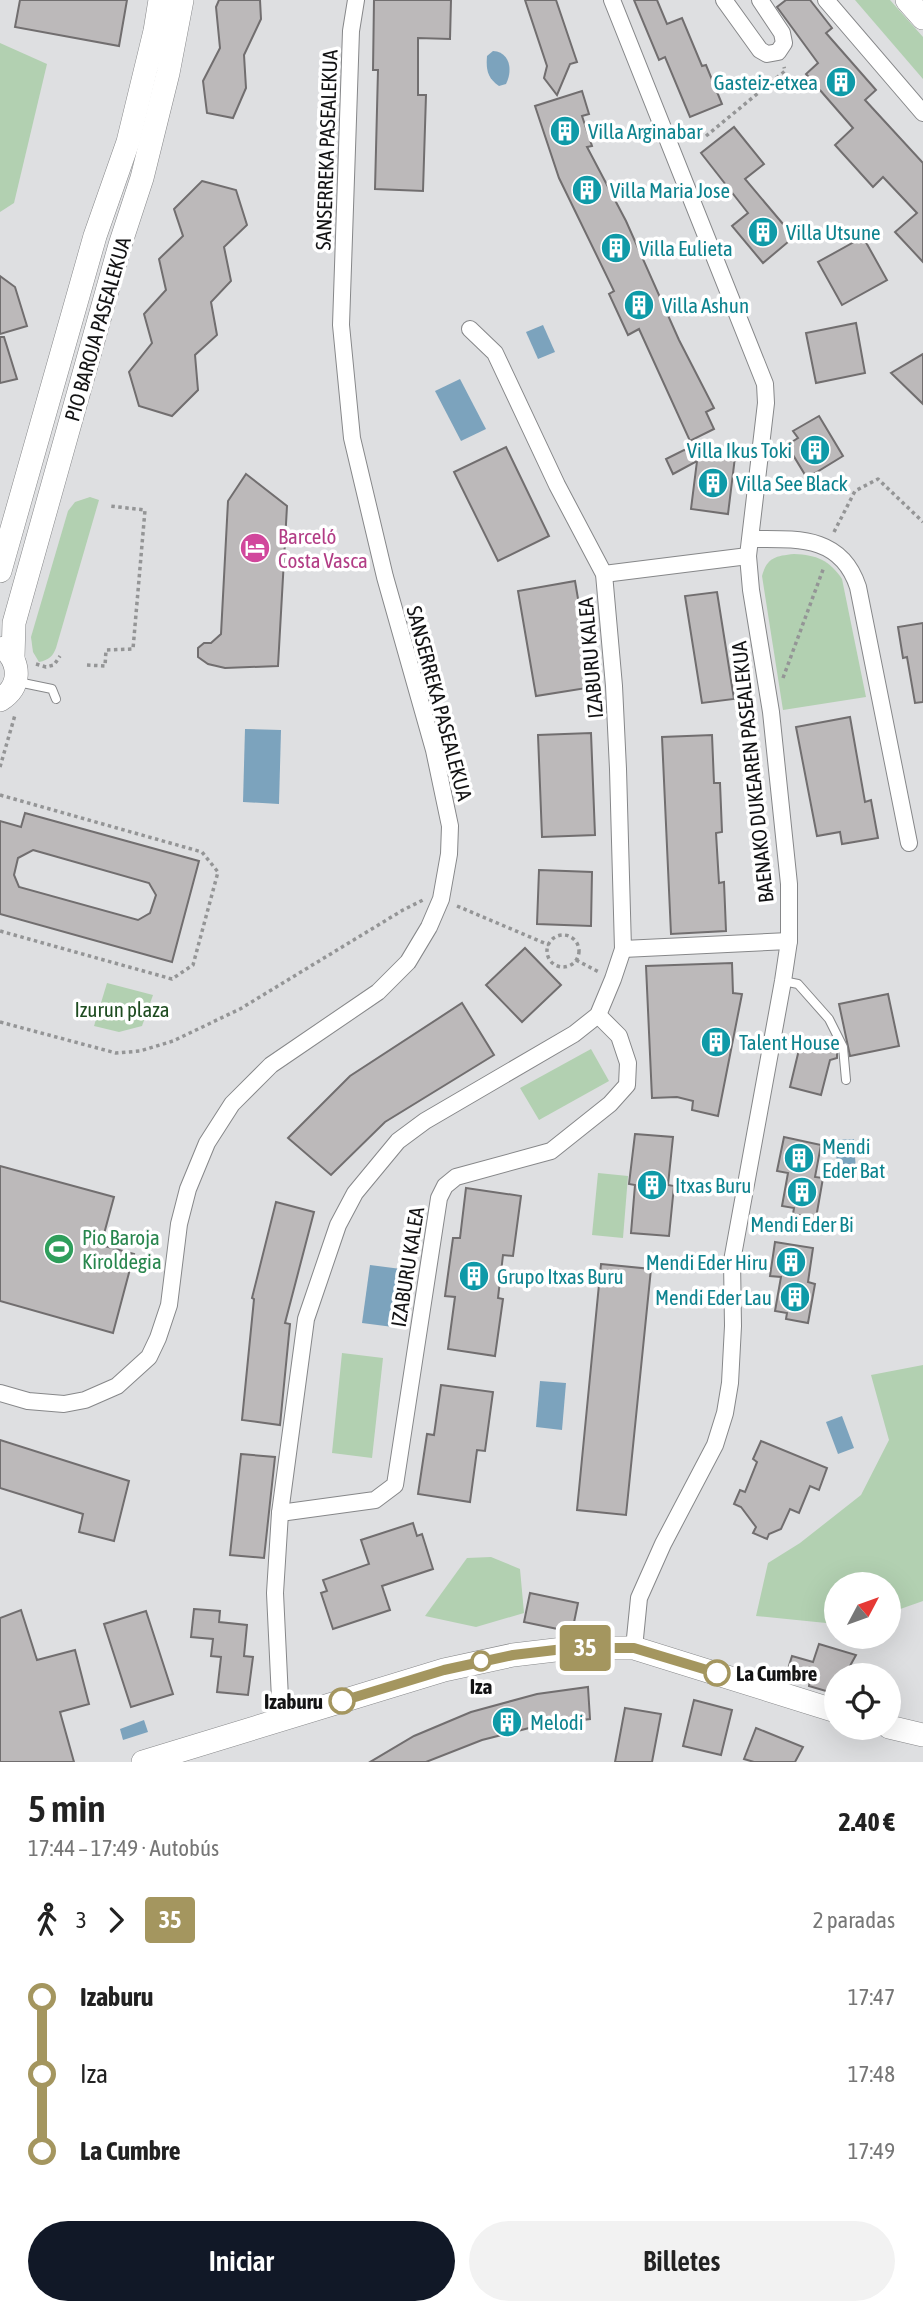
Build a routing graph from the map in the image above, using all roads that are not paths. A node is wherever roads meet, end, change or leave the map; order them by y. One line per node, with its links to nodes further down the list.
1 (160, 0): 14 (main road, PIO BAROJA PASEALEKUA)
2 (182, 0): 16 (main road, PIO BAROJA PASEALEKUA)
3 (356, 0): 25 (street, SANSERREKA PASEALEKUA)
4 (612, 0): 12 (street, BAENAKO DUKEAREN PASEALEKUA)
5 (724, 0): 6 (street)
6 (760, 0)
7 (826, 0): 10 (street)
8 (907, 0): 9 (main road)
9 (923, 18)
10 (923, 113)
11 (470, 330): 15 (street, IZABURU KALEA)
12 (751, 539): 13 (street, BAENAKO DUKEAREN PASEALEKUA); 19 (street)
13 (748, 556): 15 (street); 20 (street, BAENAKO DUKEAREN PASEALEKUA)
14 (0, 571)
15 (604, 574): 21 (street, IZABURU KALEA)
16 (6, 651): 17 (main road, PIO BAROJA PASEALEKUA)
17 (8, 699): 18 (lane)
18 (56, 699)
19 (909, 843)
20 (789, 941): 21 (street); 22 (street, BAENAKO DUKEAREN PASEALEKUA)
21 (622, 949): 23 (street, IZABURU KALEA)
22 (783, 981): 24 (lane); 27 (street, BAENAKO DUKEAREN PASEALEKUA)
23 (598, 1015): 26 (street); 26 (street, IZABURU KALEA)
24 (846, 1080)
25 (0, 1394)
26 (280, 1513): 29 (street)
27 (634, 1648): 28 (main road); 29 (main road)
28 (824, 1707)
29 (281, 1720): 32 (main road)
30 (901, 1730): 31 (main road)
31 (923, 1735)
32 (143, 1762)

